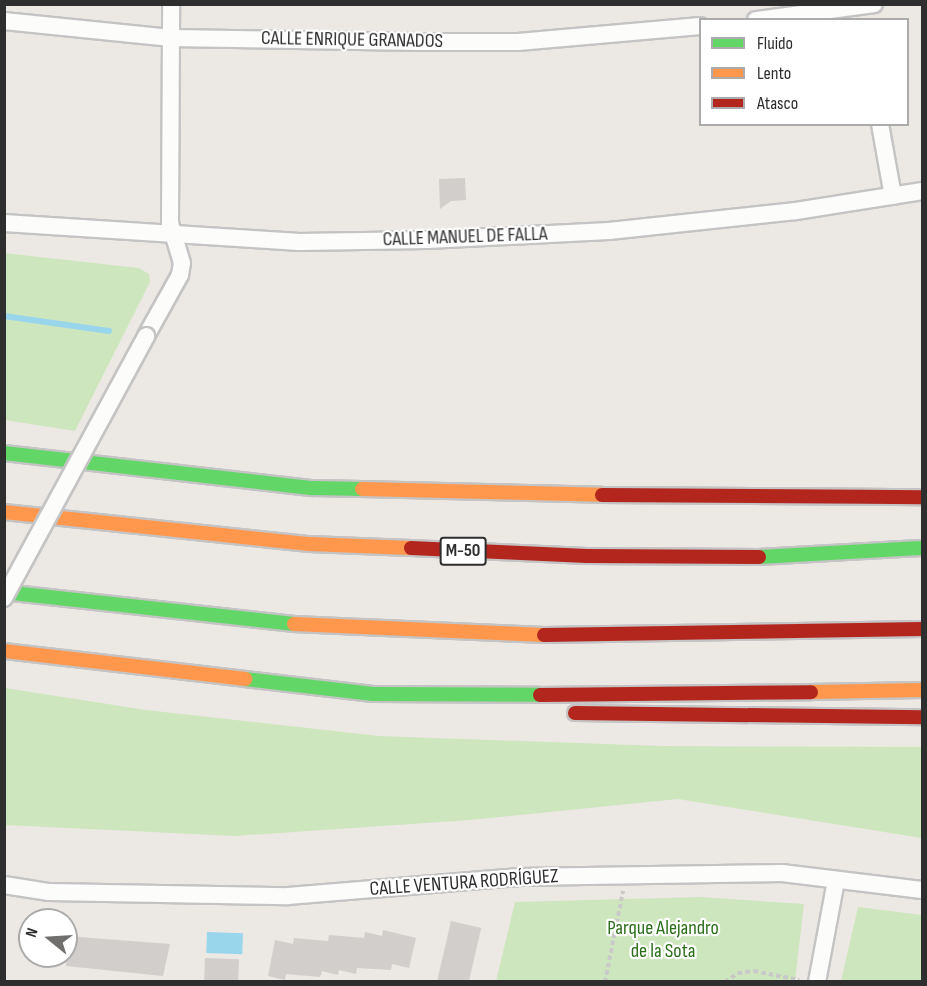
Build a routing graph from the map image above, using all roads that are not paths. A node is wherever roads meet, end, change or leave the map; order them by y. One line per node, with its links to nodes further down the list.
1 (171, 4): 6 (street)
2 (864, 9): 3 (street)
3 (776, 18)
4 (4, 21): 6 (street, CALLE ENRIQUE GRANADOS)
5 (699, 26): 6 (street, CALLE ENRIQUE GRANADOS)
6 (171, 38): 11 (street)
7 (880, 126): 9 (street)
8 (922, 191): 9 (street, CALLE MANUEL DE FALLA)
9 (892, 196): 11 (street, CALLE MANUEL DE FALLA)
10 (4, 223): 11 (street, CALLE MANUEL DE FALLA)
11 (175, 236): 19 (street, bridge)
12 (4, 453): 15 (highway)
13 (887, 482): 15 (highway)
14 (922, 497): 15 (highway)
15 (745, 499)
16 (4, 512): 17 (highway, M-50)
17 (922, 548)
18 (4, 592): 20 (highway)
19 (4, 598)
20 (922, 629)
21 (4, 651): 23 (highway)
22 (922, 690): 23 (highway)
23 (373, 694): 24 (highway)
24 (528, 710)
25 (564, 712): 26 (highway)
26 (922, 717)
27 (836, 880): 28 (street, CALLE VENTURA RODRÍGUEZ); 29 (street, CALLE VENTURA RODRÍGUEZ); 30 (street)
28 (4, 885)
29 (922, 890)
30 (817, 981)

